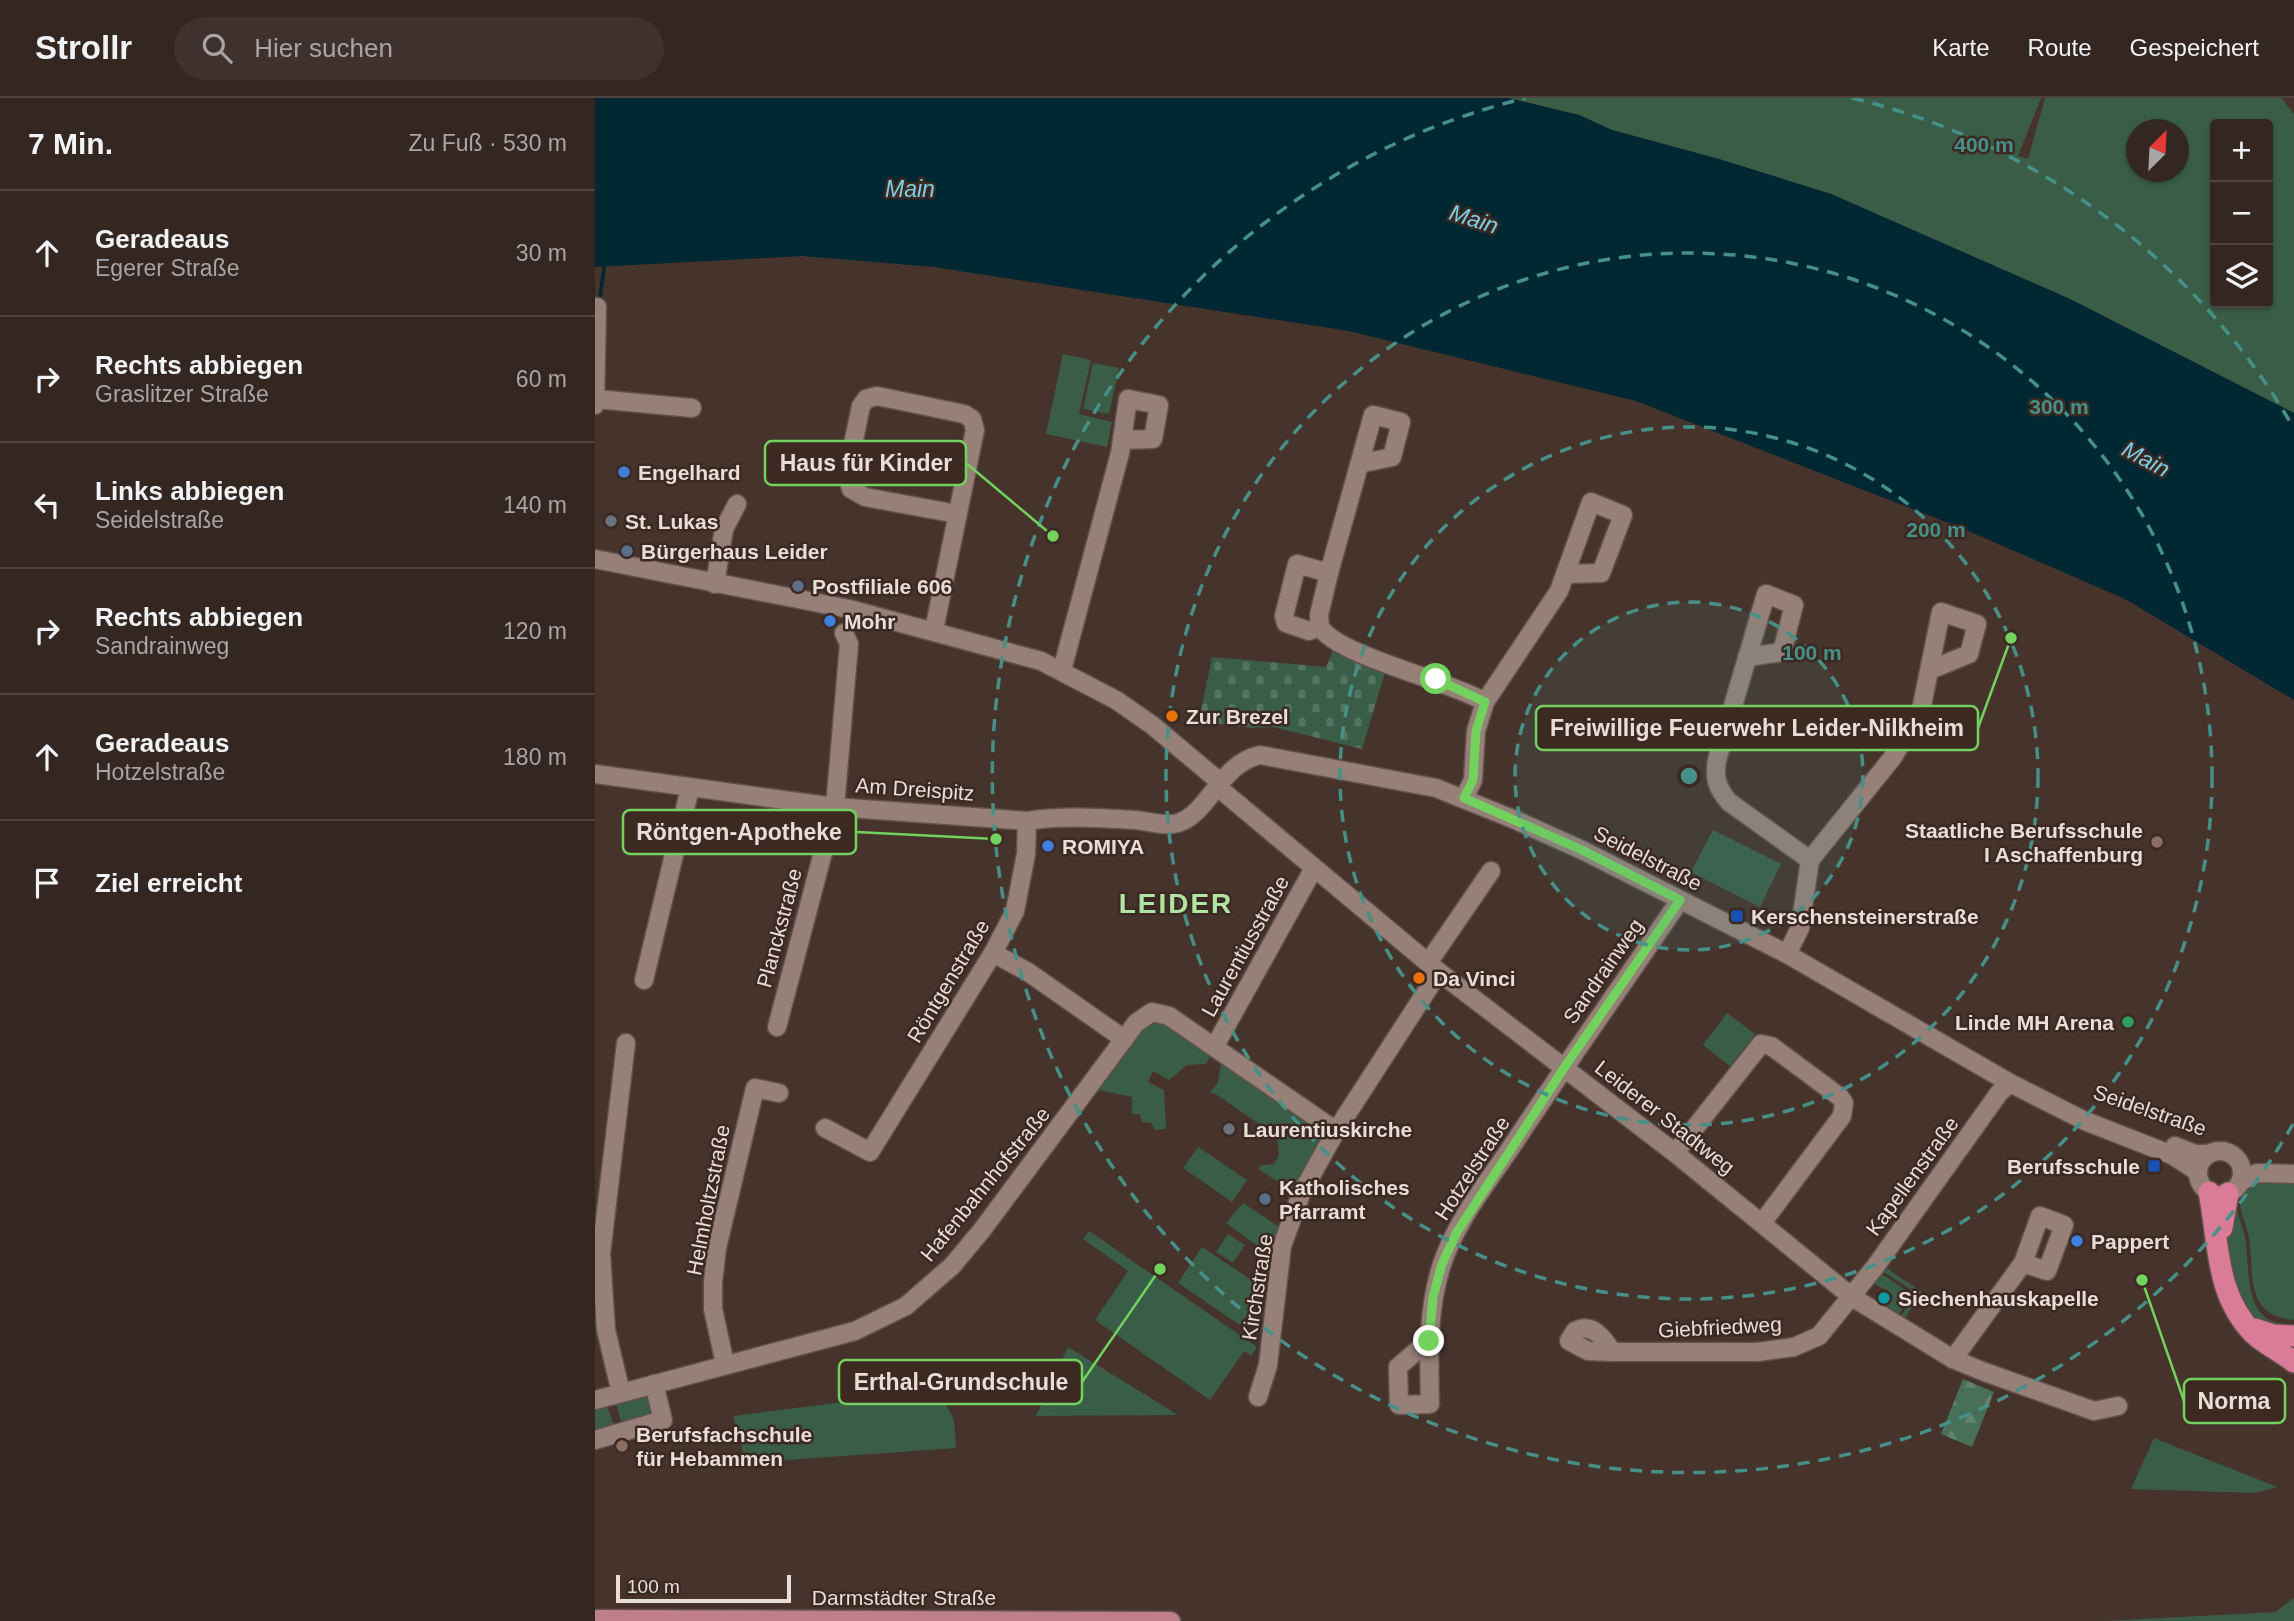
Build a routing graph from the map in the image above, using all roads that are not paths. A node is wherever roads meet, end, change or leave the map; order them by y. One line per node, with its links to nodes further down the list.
1 (597, 307): 2 (street)
2 (596, 399): 3 (street); 4 (street)
3 (595, 405)
4 (692, 408)
5 (1122, 440): 17 (street)
6 (1359, 464): 10 (street)
7 (737, 504): 12 (street)
8 (957, 514): 8 (street); 15 (street)
9 (595, 559): 12 (street, Leiderer Stadtweg)
10 (1329, 573): 14 (street); 14 (street)
11 (1566, 574): 19 (street)
12 (715, 584): 13 (street, Leiderer Stadtweg)
13 (847, 621): 15 (street, Leiderer Stadtweg); 24 (street, Planckstraße)
14 (1320, 627): 19 (street)
15 (934, 630): 17 (street, Leiderer Stadtweg)
16 (1747, 657): 26 (street)
17 (1062, 670): 22 (street, Leiderer Stadtweg)
18 (1930, 670): 26 (street)
19 (1485, 702): 23 (street)
20 (595, 774): 21 (street, Am Dreispitz)
21 (690, 788): 24 (street, Am Dreispitz); 33 (street)
22 (1221, 788): 23 (street, Seidelstraße); 25 (street, Am Dreispitz); 27 (street, Leiderer Stadtweg)
23 (1464, 798): 29 (street, Seidelstraße)
24 (835, 807): 25 (street, Am Dreispitz); 34 (street, Planckstraße)
25 (1027, 821): 30 (street, Röntgenstraße)
26 (1810, 860): 31 (street)
27 (1314, 868): 32 (street, Leiderer Stadtweg); 37 (street, Laurentiusstraße)
28 (1491, 871): 32 (street, Kirchstraße)
29 (1680, 900): 31 (street, Seidelstraße); 38 (street, Sandrainweg)
30 (993, 953): 35 (street); 42 (street, Röntgenstraße)
31 (1787, 954): 39 (street, Seidelstraße)
32 (1434, 967): 38 (street, Leiderer Stadtweg); 43 (street, Kirchstraße)
33 (644, 980)
34 (777, 1027)
35 (1124, 1039): 37 (street, Hafenbahnhofstraße); 60 (street, Hafenbahnhofstraße)
36 (626, 1043): 49 (street)
37 (1215, 1046): 43 (street)
38 (1564, 1068): 44 (street, Leiderer Stadtweg); 56 (street, Hotzelstraße)
39 (2010, 1083): 41 (street, Seidelstraße); 53 (street, Kapellenstraße)
40 (779, 1093): 60 (street, Helmholtzstraße)
41 (2037, 1097): 45 (street, Seidelstraße); 47 (street, Seidelstraße)
42 (825, 1128)
43 (1336, 1131): 63 (street, Kirchstraße)
44 (1675, 1153): 51 (street, Leiderer Stadtweg); 51 (street)
45 (2208, 1154): 46 (street); 47 (street)
46 (2239, 1160): 48 (street); 50 (street)
47 (2198, 1172): 50 (street)
48 (2293, 1174): 50 (street)
49 (602, 1182): 62 (street)
50 (2226, 1189): 54 (highway)
51 (1762, 1223): 53 (street, Leiderer Stadtweg)
52 (2023, 1263): 58 (street)
53 (1852, 1297): 57 (street, Giebfriedweg); 58 (street, Leiderer Stadtweg)
54 (2243, 1321): 55 (highway); 59 (highway)
55 (2294, 1336)
56 (1429, 1341)
57 (1612, 1352)
58 (1953, 1359): 65 (street, Leiderer Stadtweg)
59 (2294, 1362)
60 (725, 1364): 61 (street, Hafenbahnhofstraße)
61 (654, 1384): 62 (street, Hafenbahnhofstraße); 66 (street)
62 (621, 1393): 64 (street, Hafenbahnhofstraße)
63 (1258, 1397)
64 (595, 1400)
65 (2118, 1406)
66 (595, 1440)
67 (595, 1619): 68 (main road, Darmstädter Straße)
68 (1171, 1621)

